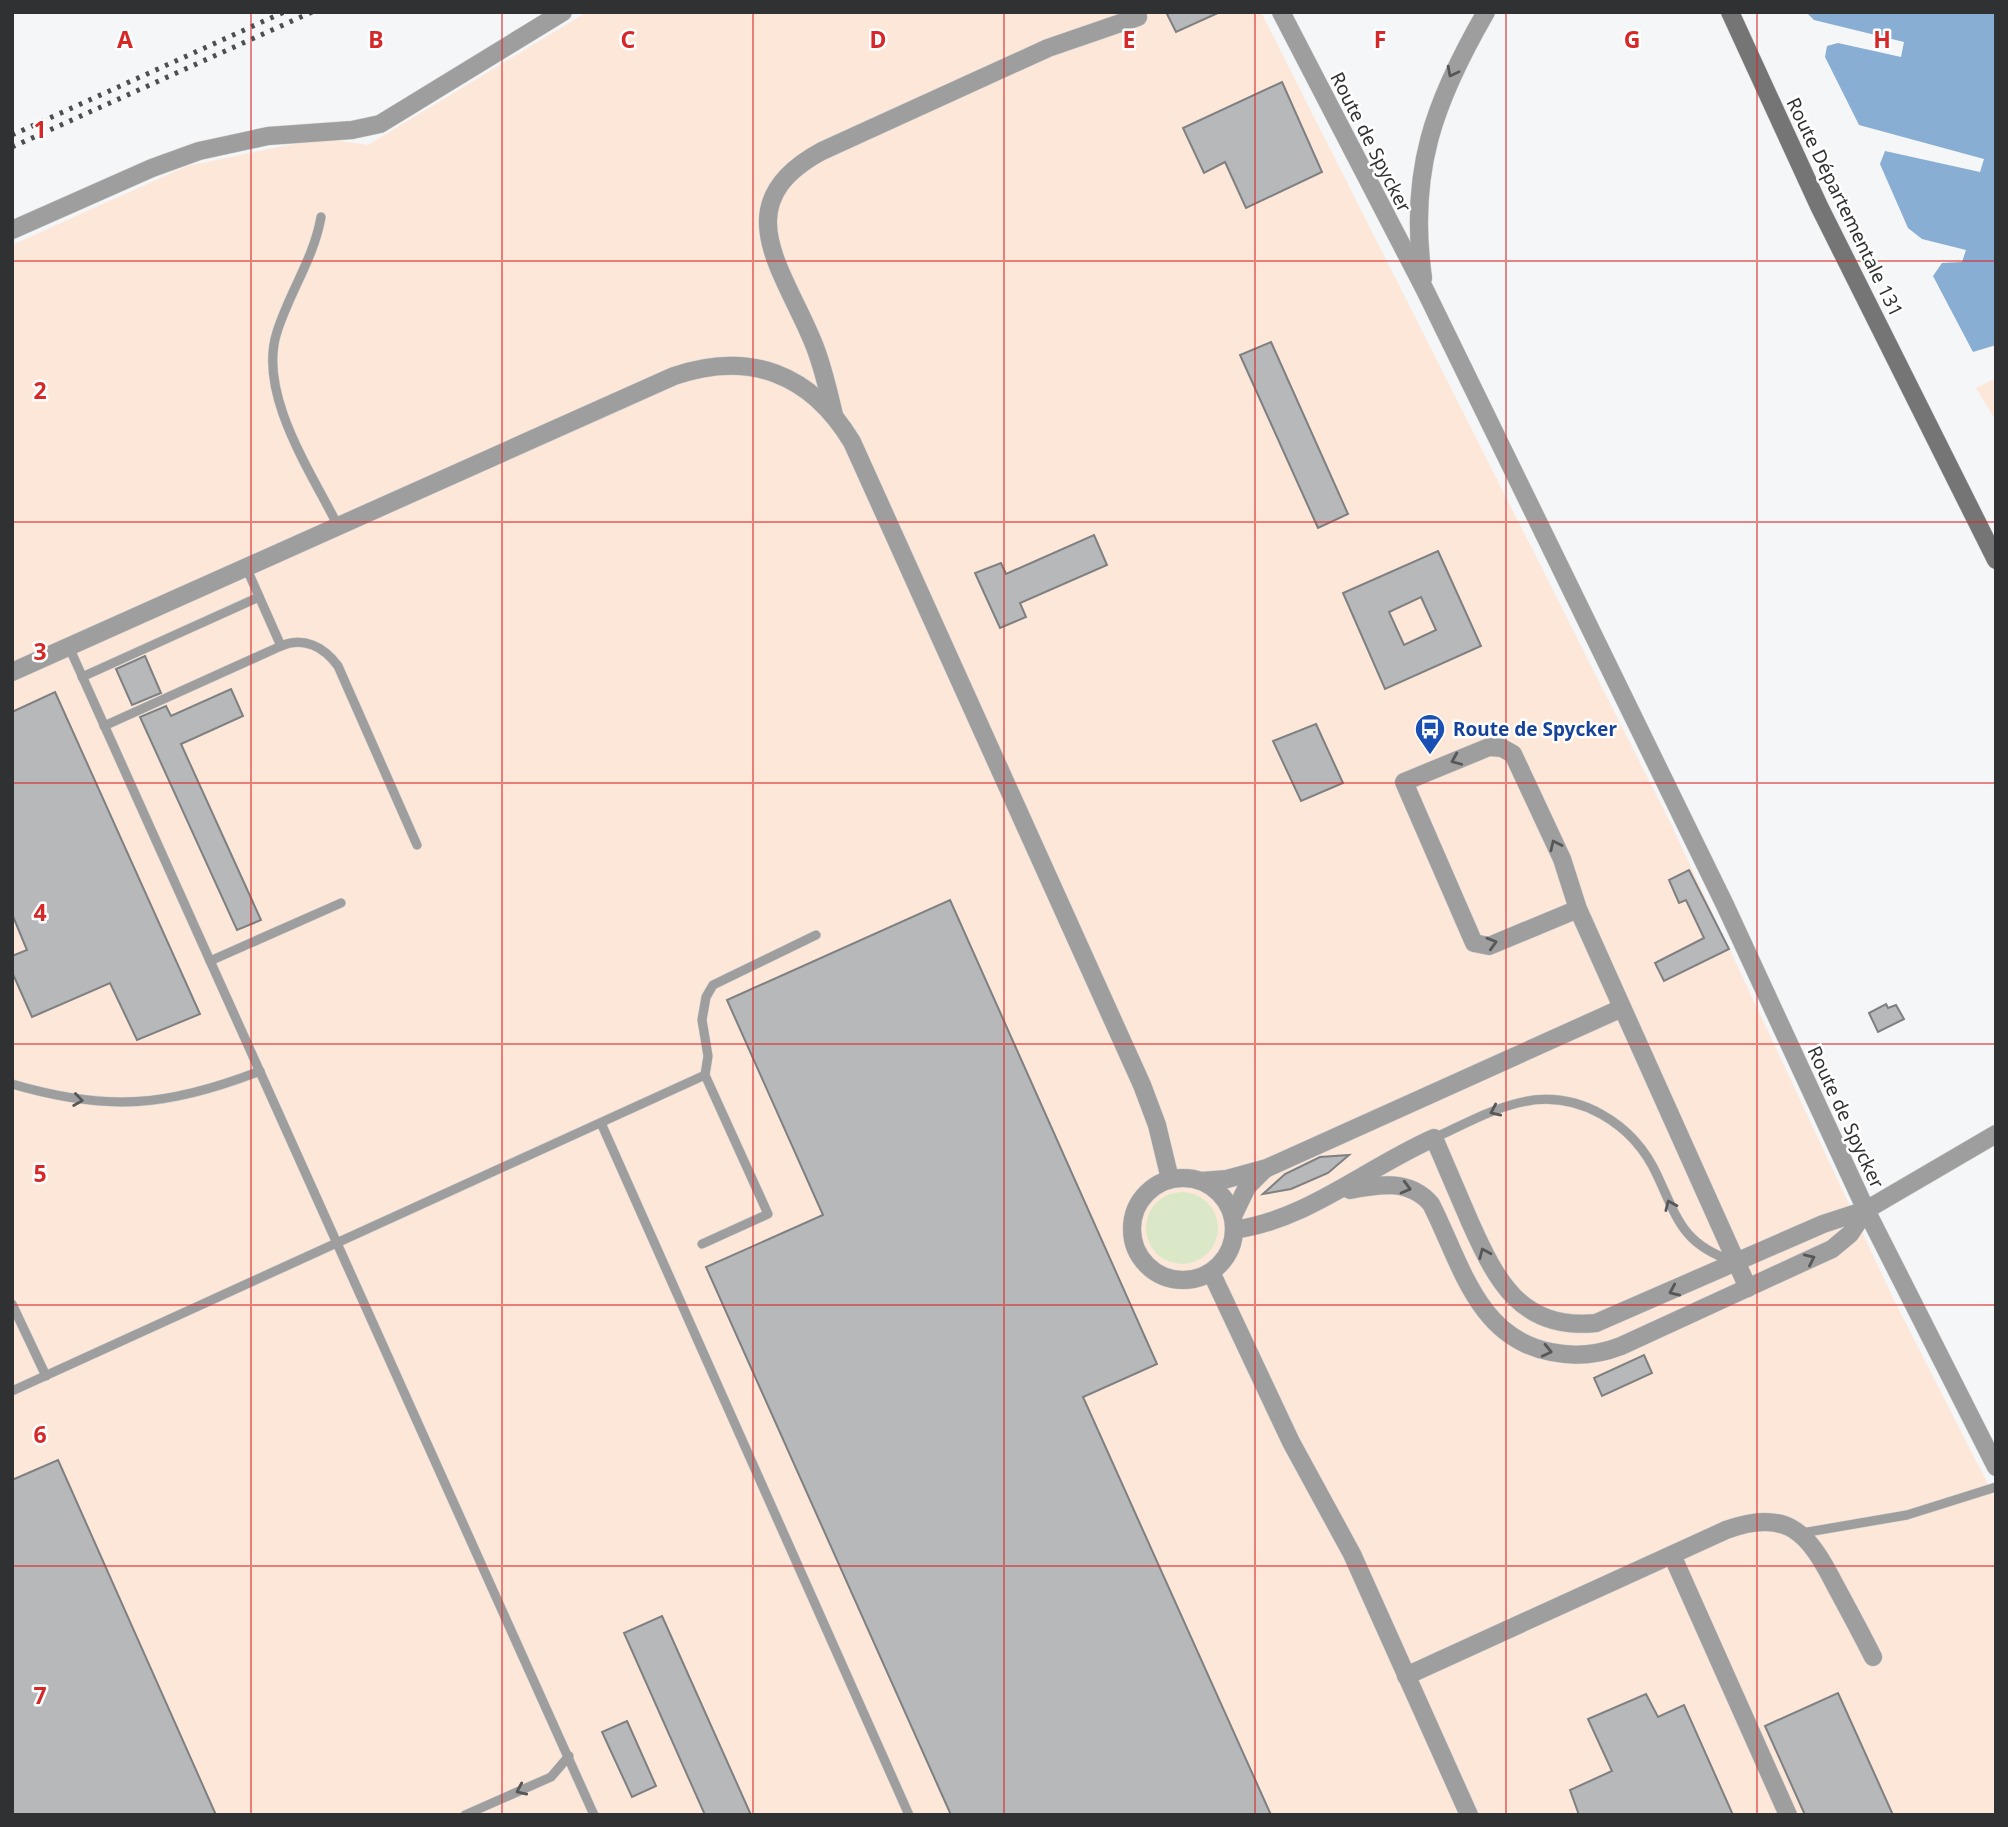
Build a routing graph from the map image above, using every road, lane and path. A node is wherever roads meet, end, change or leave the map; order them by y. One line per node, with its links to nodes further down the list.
1 (563, 12): 7 (street)
2 (1280, 12): 8 (street, Route de Spycker)
3 (1486, 12): 8 (street, Route de Spycker, one-way to 8)
4 (1730, 12): 10 (main road, Route Départementale 131)
5 (1138, 17): 9 (street)
6 (321, 217): 11 (lane)
7 (12, 230)
8 (1425, 290): 37 (street, Route de Spycker)
9 (834, 415): 11 (street); 34 (street)
10 (1928, 419): 12 (main road, Route Départementale 131); 13 (main road, Route Départementale 131)
11 (338, 526): 14 (street)
12 (1996, 531)
13 (1996, 560)
14 (246, 568): 15 (lane); 17 (street)
15 (259, 597): 16 (lane); 19 (lane)
16 (281, 646): 20 (lane); 21 (lane)
17 (69, 647): 18 (street); 19 (lane)
18 (12, 672)
19 (82, 677): 20 (lane)
20 (104, 726): 25 (lane)
21 (417, 845)
22 (341, 903): 25 (lane)
23 (1578, 909): 23 (street, one-way to 23); 26 (street)
24 (816, 935): 28 (lane)
25 (211, 961): 27 (lane)
26 (1622, 1008): 33 (street); 41 (street)
27 (260, 1071): 29 (lane, one-way to 27); 39 (lane)
28 (705, 1075): 30 (lane); 40 (lane)
29 (12, 1084)
30 (601, 1123): 39 (lane); 56 (lane)
31 (1996, 1134): 37 (street)
32 (1434, 1138): 36 (street); 41 (lane, one-way to 32); 41 (street, one-way to 32)
33 (1267, 1168): 35 (street); 38 (street)
34 (1171, 1179): 35 (street); 42 (street)
35 (1201, 1181): 38 (street)
36 (1339, 1192): 38 (street); 43 (street, one-way to 43)
37 (1866, 1210): 41 (street); 43 (street, one-way to 37); 47 (street, Route de Spycker)
38 (1234, 1223): 42 (street)
39 (337, 1244): 45 (lane); 53 (lane)
40 (702, 1244)
41 (1737, 1263): 43 (street)
42 (1211, 1272): 52 (street)
43 (1748, 1288)
44 (12, 1304): 45 (lane)
45 (46, 1377): 46 (lane)
46 (12, 1391)
47 (1996, 1467)
48 (1996, 1487): 49 (lane)
49 (1802, 1533): 50 (street); 51 (street)
50 (1672, 1555): 52 (street); 58 (street)
51 (1873, 1657)
52 (1406, 1676): 57 (street)
53 (569, 1756): 54 (lane, one-way to 54); 55 (lane)
54 (465, 1815)
55 (594, 1815)
56 (909, 1815)
57 (1469, 1815)
58 (1788, 1815)

